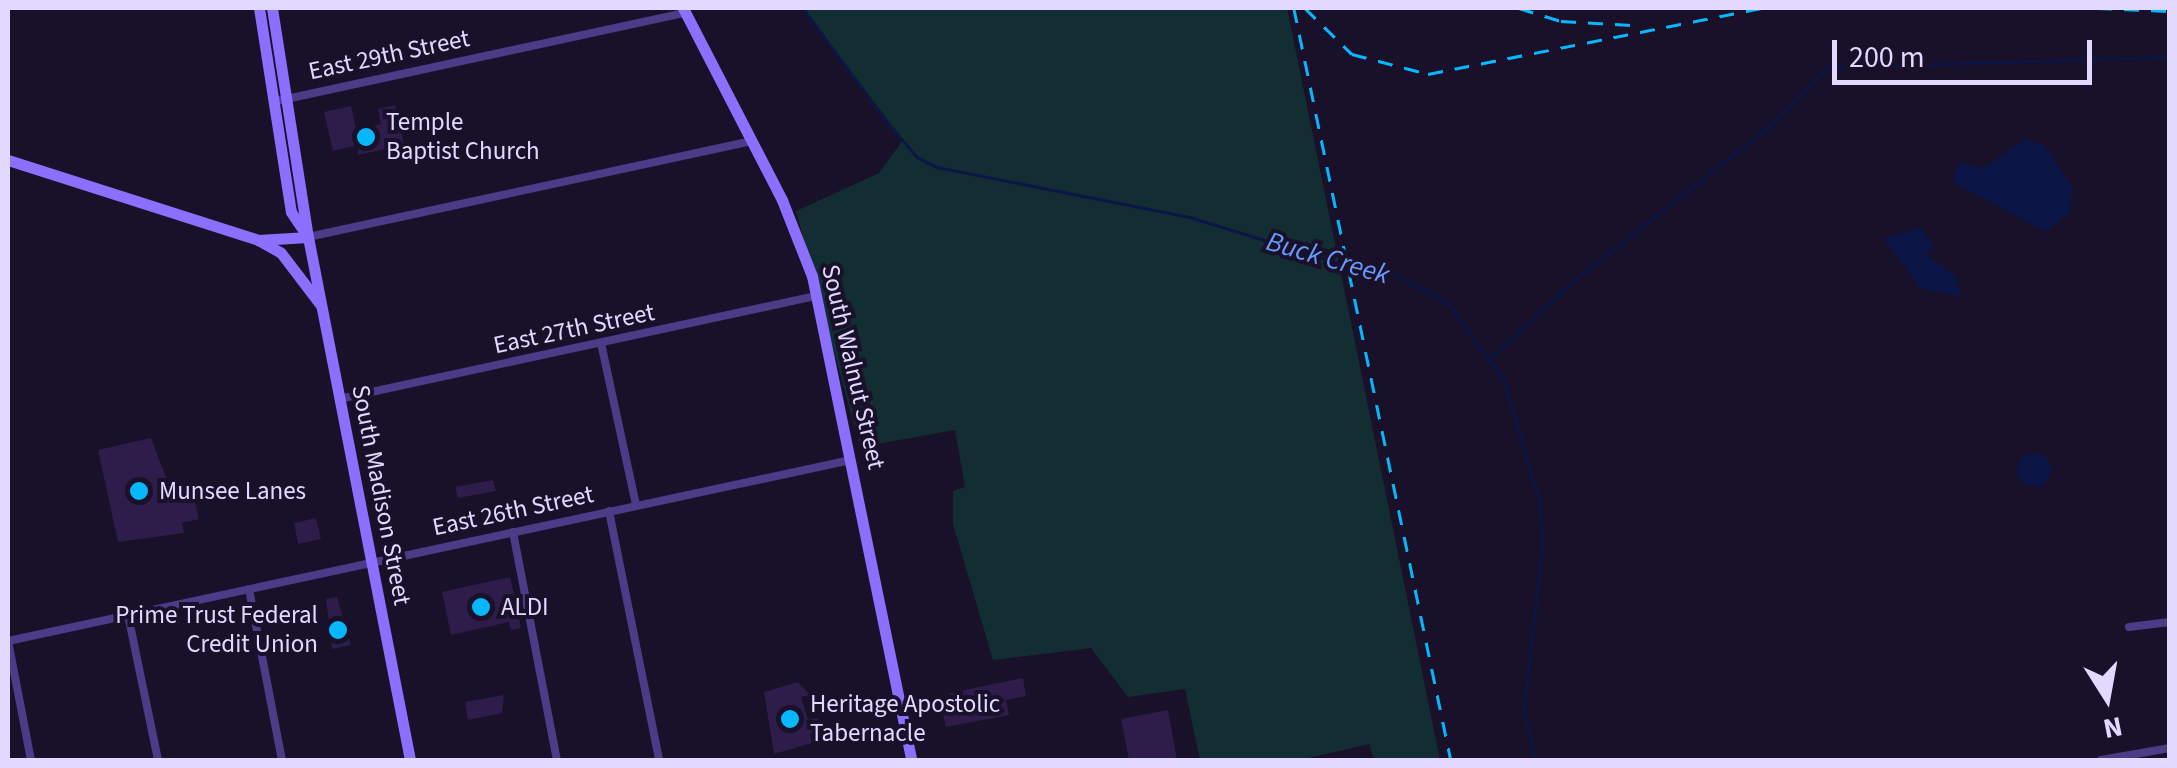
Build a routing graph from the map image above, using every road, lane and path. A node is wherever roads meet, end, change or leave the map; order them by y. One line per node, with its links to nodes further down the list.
1 (259, 8): 4 (main road, South Madison Street)
2 (272, 8): 4 (main road, South Madison Street)
3 (684, 10): 4 (street, East 29th Street); 5 (main road, South Walnut Street)
4 (282, 100): 7 (main road, South Madison Street); 7 (main road, South Madison Street)
5 (752, 141): 7 (street); 9 (main road, South Walnut Street)
6 (8, 160): 8 (main road)
7 (308, 237): 8 (main road); 10 (main road, South Madison Street)
8 (258, 240): 10 (main road)
9 (816, 296): 11 (street, East 27th Street); 13 (main road, South Walnut Street)
10 (320, 304): 12 (main road, South Madison Street)
11 (601, 343): 12 (street, East 27th Street); 14 (street)
12 (339, 399): 17 (main road, South Madison Street)
13 (851, 460): 14 (street, East 26th Street); 30 (main road, South Walnut Street)
14 (636, 505): 15 (street, East 26th Street)
15 (609, 511): 16 (street, East 26th Street); 29 (street)
16 (513, 532): 17 (street, East 26th Street); 28 (street)
17 (371, 562): 18 (street, East 26th Street); 27 (main road, South Madison Street)
18 (249, 589): 19 (street, East 26th Street); 26 (street)
19 (128, 615): 22 (street, East 26th Street); 25 (street)
20 (2170, 622): 21 (street)
21 (2129, 627)
22 (8, 642): 24 (street)
23 (2170, 748): 31 (street)
24 (31, 760)
25 (158, 760)
26 (282, 760)
27 (410, 760)
28 (557, 760)
29 (659, 760)
30 (911, 760)
31 (2101, 760)

